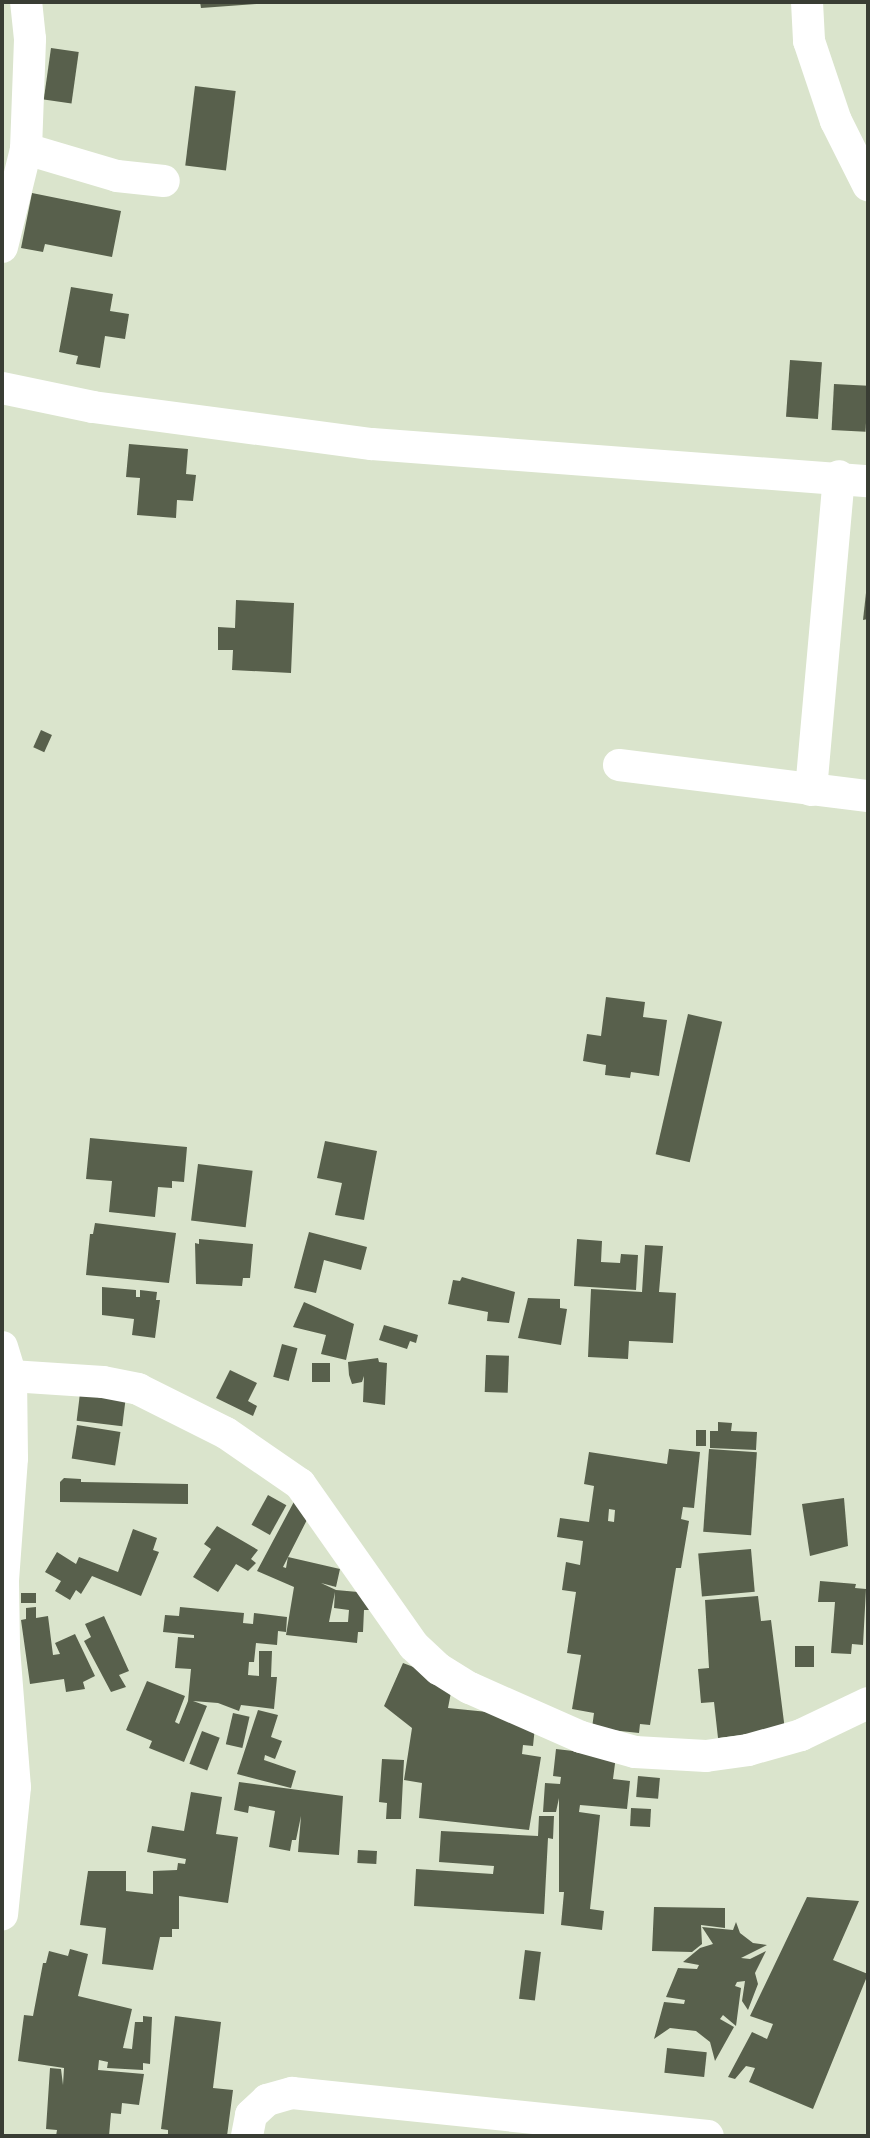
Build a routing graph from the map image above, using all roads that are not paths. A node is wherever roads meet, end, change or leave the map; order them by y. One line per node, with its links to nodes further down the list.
1 (26, 2): 3 (street)
2 (800, 4): 6 (street)
3 (16, 33): 4 (street)
4 (26, 149): 5 (street); 7 (street)
5 (164, 181)
6 (868, 185)
7 (2, 247)
8 (2, 388): 9 (street)
9 (853, 478): 11 (street)
10 (619, 765): 11 (street)
11 (811, 790): 12 (street)
12 (868, 796)
13 (7, 1362): 14 (street); 15 (street)
14 (5, 1697): 16 (street)
15 (868, 1703)
16 (3, 1909)
17 (247, 2136): 18 (street)
18 (708, 2136)

